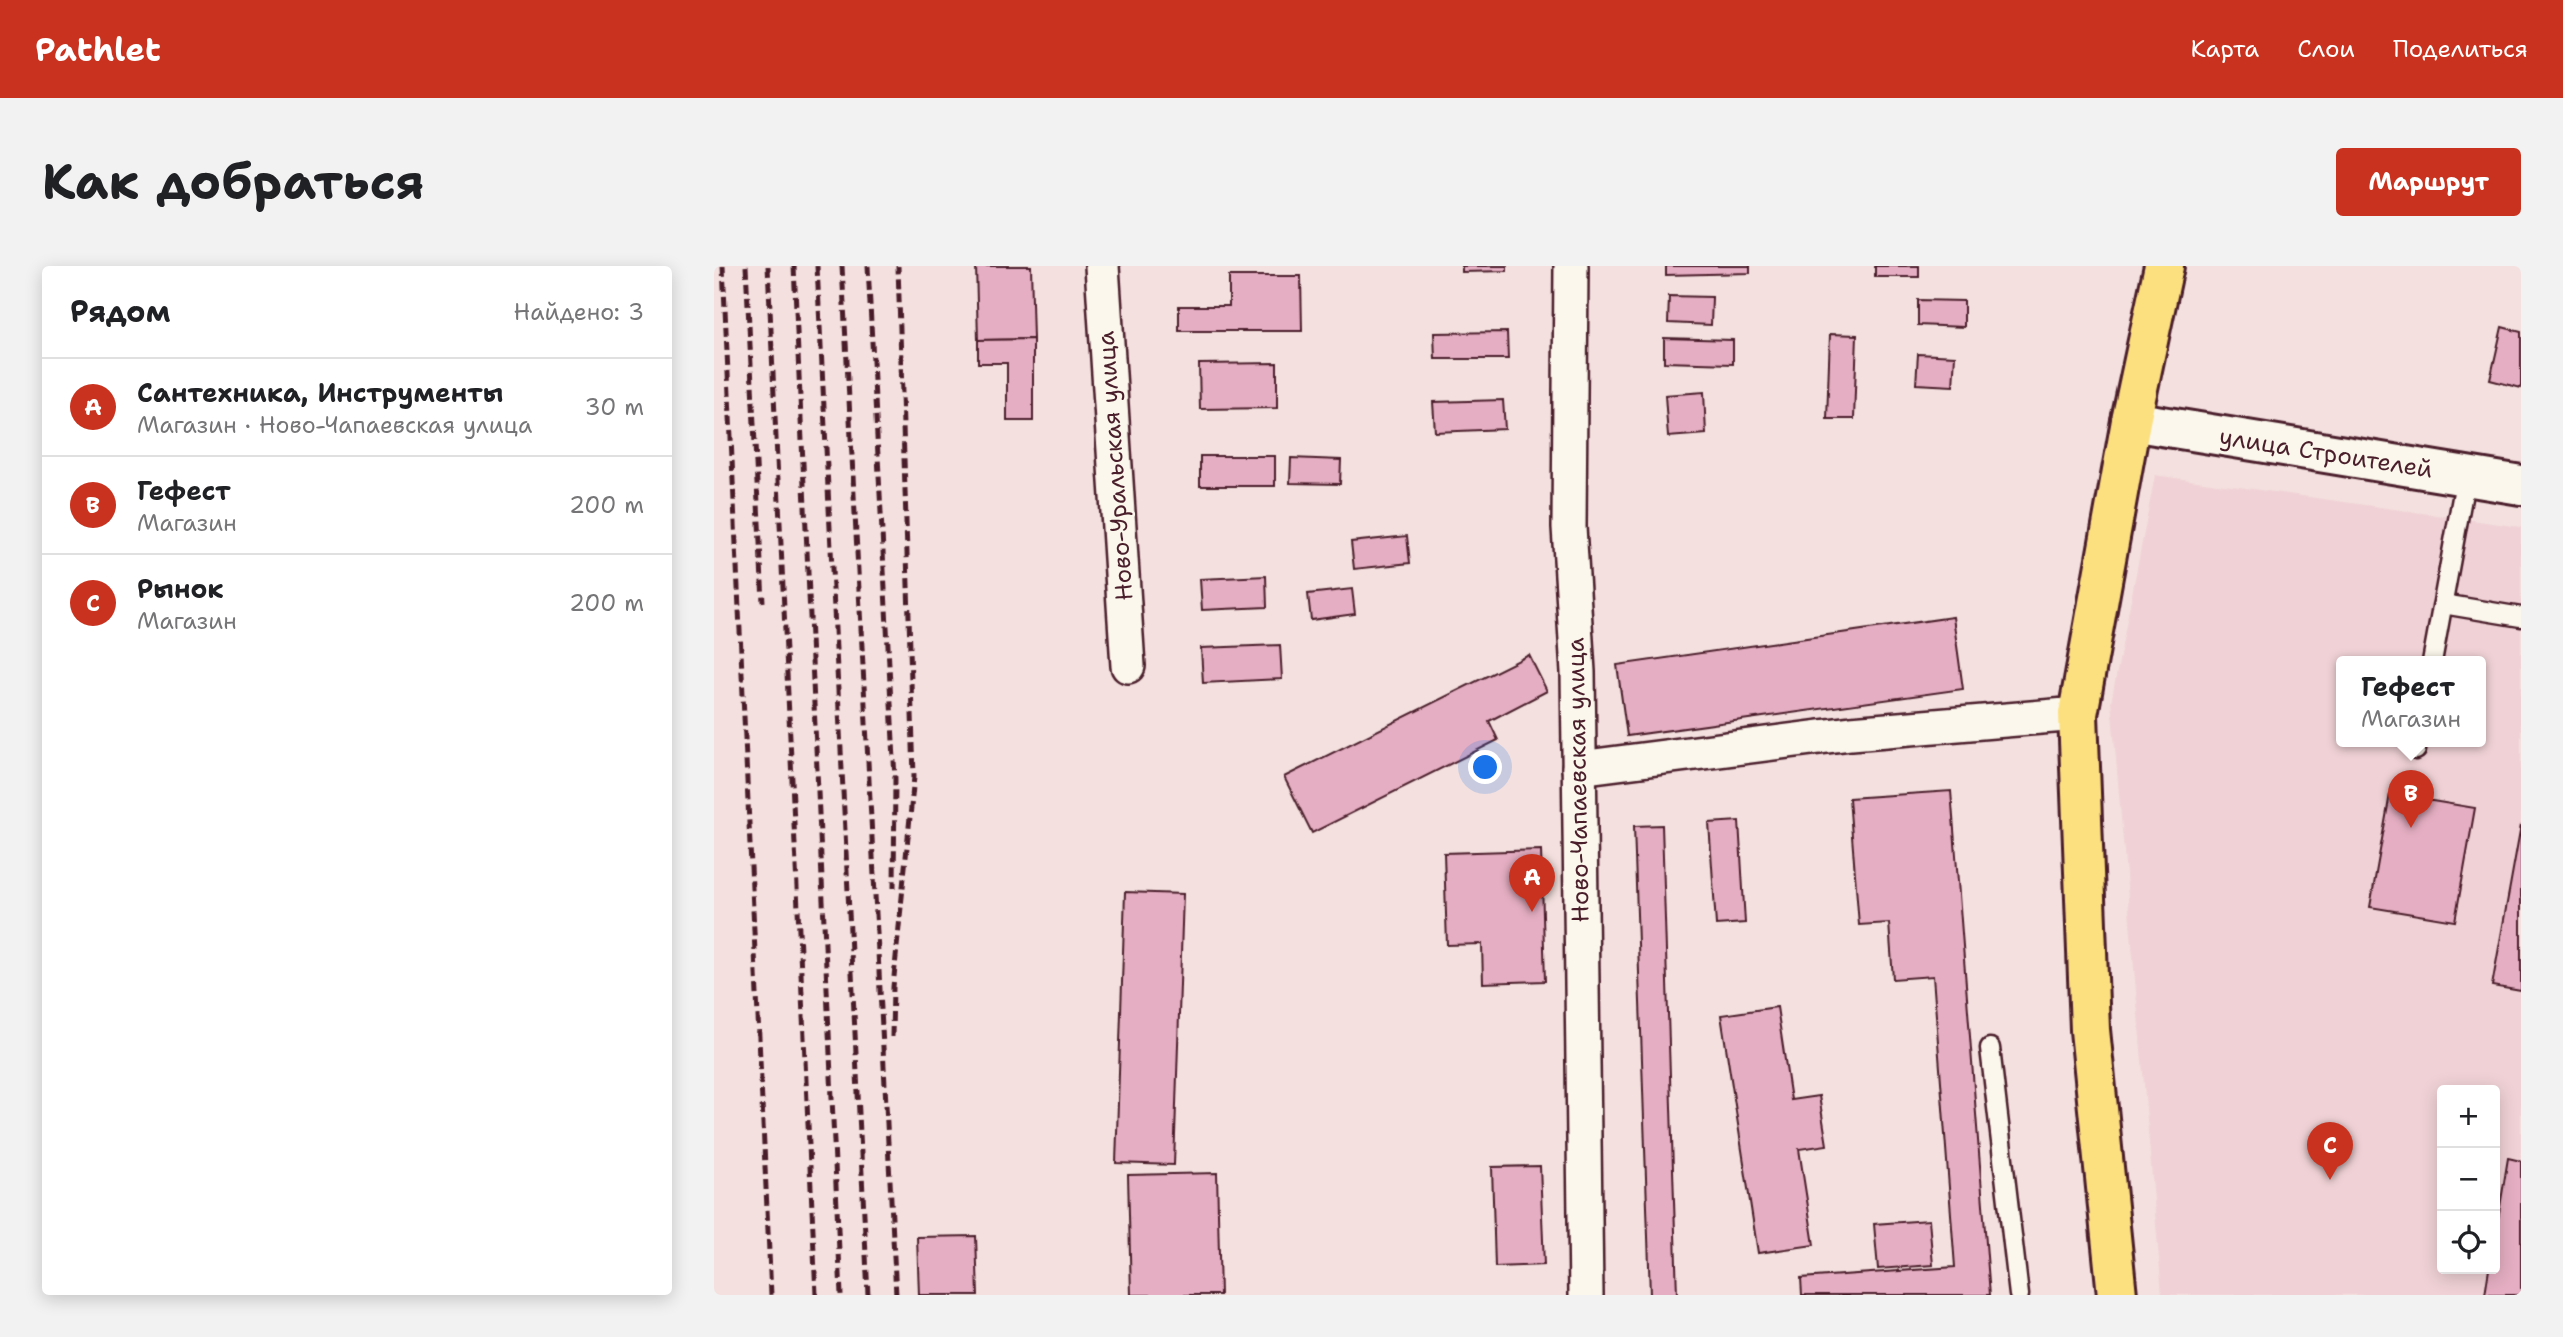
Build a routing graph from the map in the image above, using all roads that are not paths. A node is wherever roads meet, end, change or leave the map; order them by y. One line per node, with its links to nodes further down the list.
1 (1102, 266): 10 (street, Ново-Уральская улица)
2 (1571, 266): 12 (street, Ново-Чапаевская улица)
3 (2164, 266): 4 (main road)
4 (2131, 421): 5 (street, улица Строителей); 11 (main road)
5 (2466, 476): 6 (street, улица Строителей); 7 (lane)
6 (2521, 485)
7 (2442, 604): 8 (lane); 9 (lane)
8 (2521, 617)
9 (2433, 656)
10 (1128, 666)
11 (2078, 714): 12 (street); 14 (main road)
12 (1579, 768): 15 (street, Ново-Чапаевская улица)
13 (1990, 1048): 16 (lane)
14 (2109, 1294)
15 (1586, 1295)
16 (2019, 1295)

